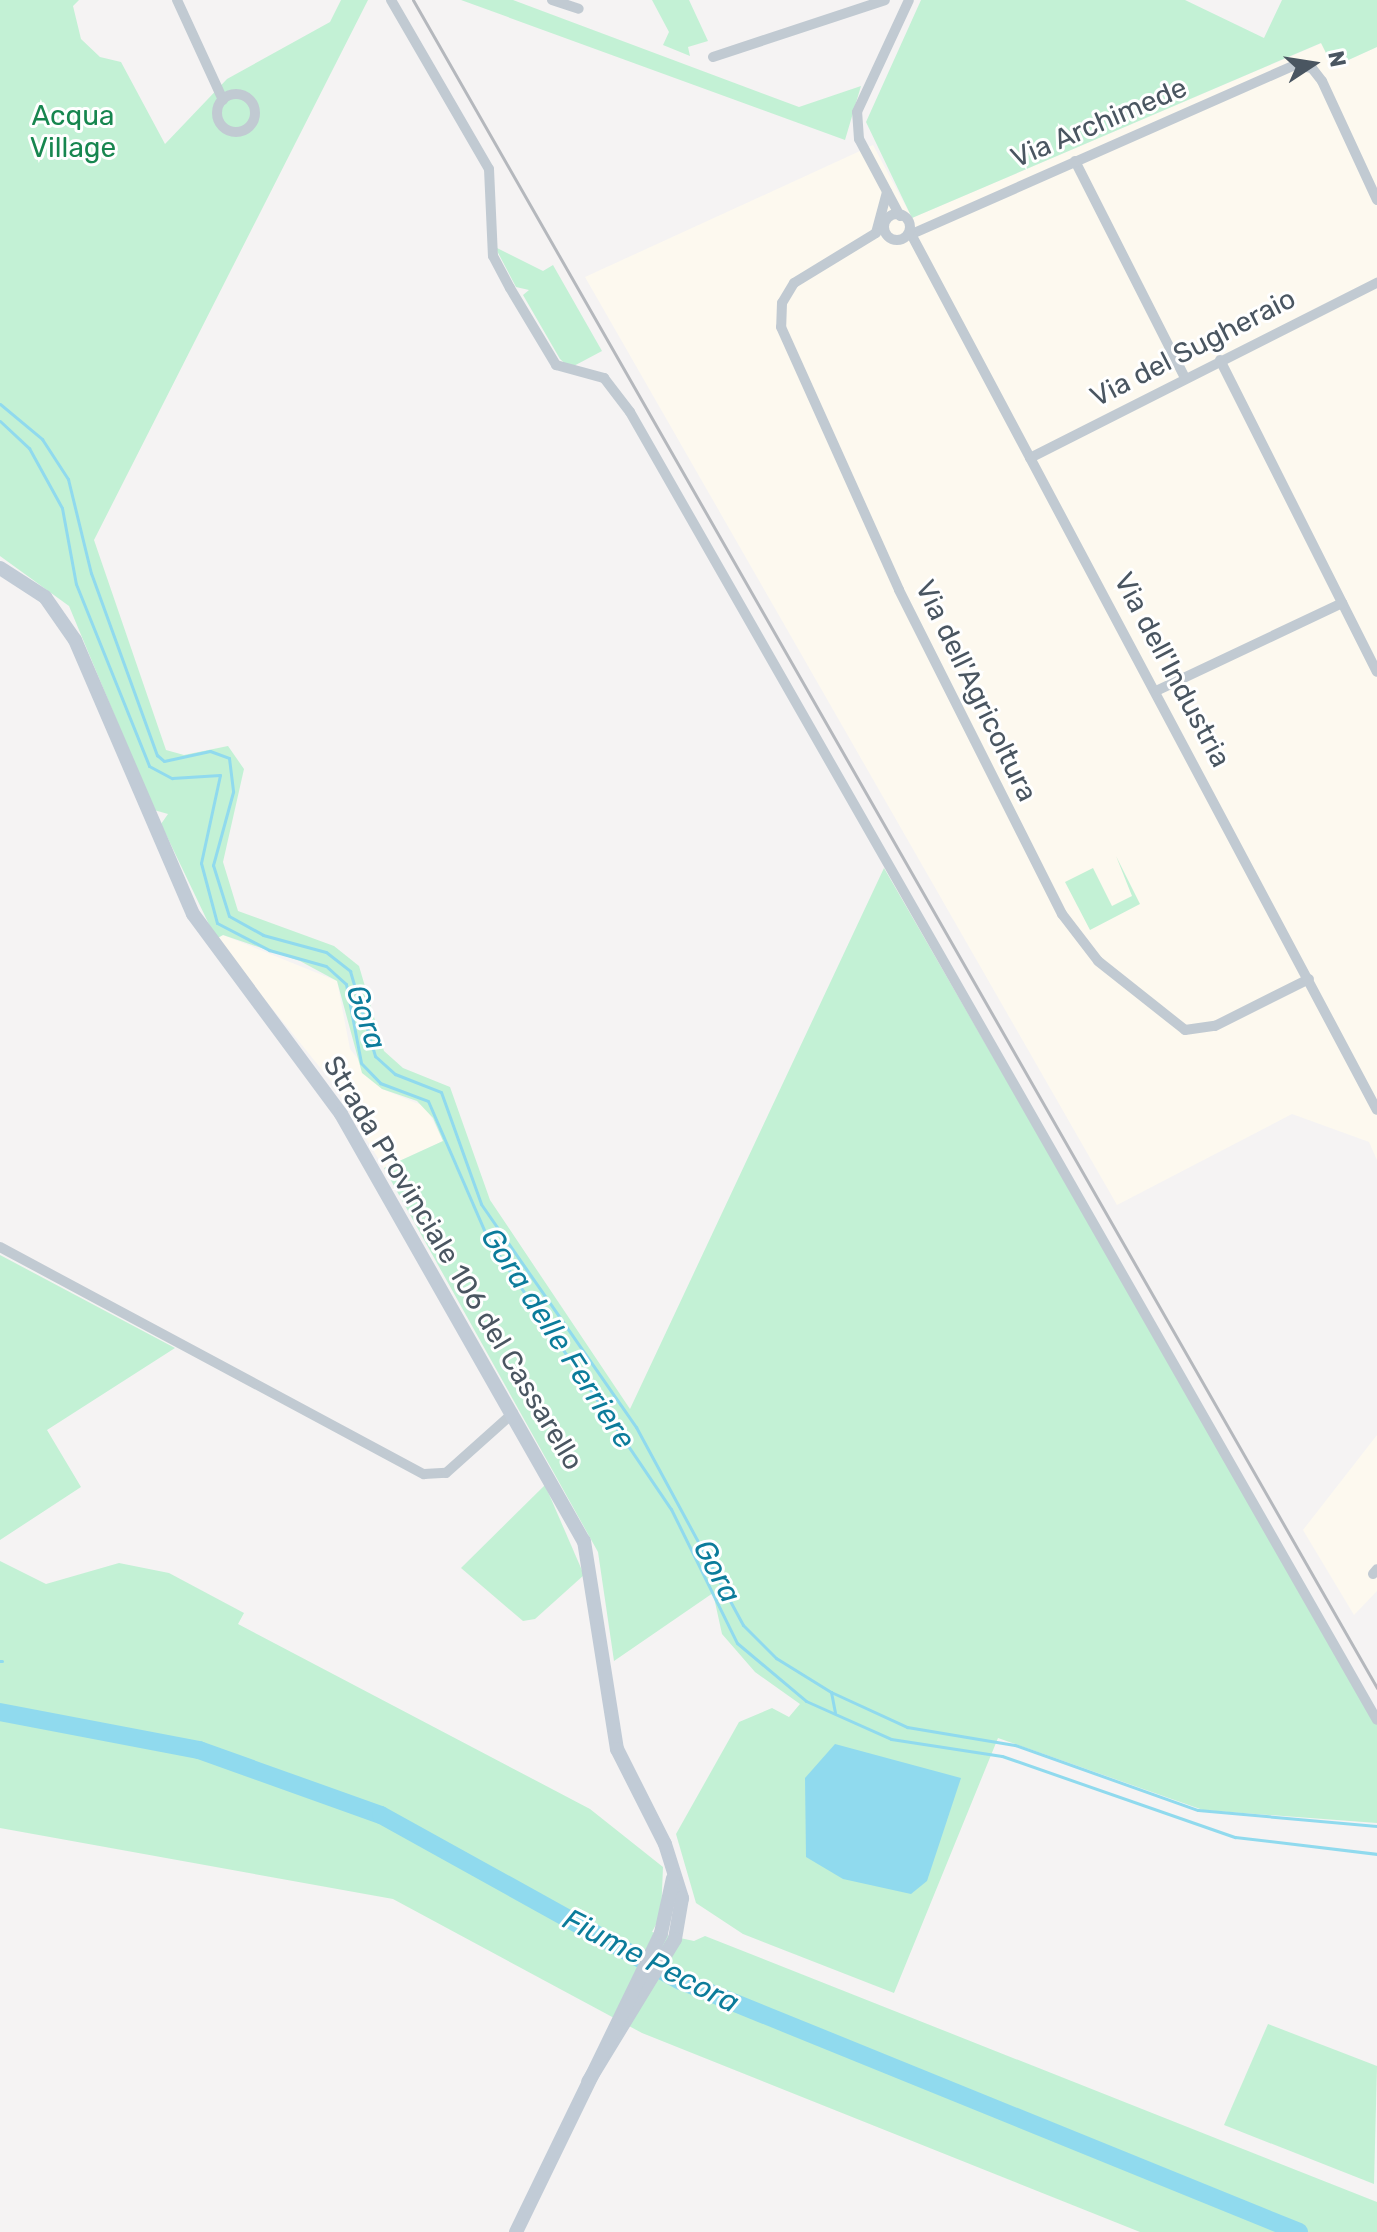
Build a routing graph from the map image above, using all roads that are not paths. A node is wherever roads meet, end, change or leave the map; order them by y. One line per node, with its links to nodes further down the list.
1 (177, 0): 8 (street)
2 (391, 0): 31 (street)
3 (552, 0): 6 (street)
4 (885, 0): 7 (street)
5 (909, 0): 10 (street, Via dell'Industria)
6 (579, 9)
7 (713, 57)
8 (228, 97)
9 (1075, 161): 11 (street, Via Archimede); 14 (street, Via Archimede); 21 (street)
10 (887, 192): 12 (street, Via dell'Industria); 13 (street)
11 (1377, 200)
12 (904, 220): 13 (street, Via Archimede); 14 (street, Via Archimede); 15 (street, Via dell'Industria)
13 (883, 222): 16 (street, Via dell'Industria); 17 (street, Via dell'Agricoltura)
14 (927, 223): 15 (street, Via Archimede)
15 (911, 234): 16 (street, Via Archimede); 18 (street, Via dell'Industria)
16 (897, 239): 17 (street, Via dell'Agricoltura); 18 (street, Via dell'Industria)
17 (868, 242): 27 (street, Via dell'Agricoltura)
18 (920, 255): 22 (street, Via dell'Industria)
19 (1377, 283): 20 (street, Via del Sugheraio)
20 (1220, 360): 21 (street, Via del Sugheraio); 24 (street)
21 (1185, 378): 22 (street, Via del Sugheraio)
22 (1030, 458): 26 (street, Via dell'Industria)
23 (0, 568): 30 (street, Strada Provinciale 106 del Cassarello)
24 (1342, 603): 25 (street); 26 (street)
25 (1377, 672)
26 (1156, 691): 27 (street, Via dell'Industria)
27 (1309, 979): 28 (street, Via dell'Industria)
28 (1377, 1110)
29 (0, 1247): 30 (street)
30 (513, 1413): 32 (street, Strada Provinciale 106 del Cassarello)
31 (1377, 1720)
32 (516, 2232)

